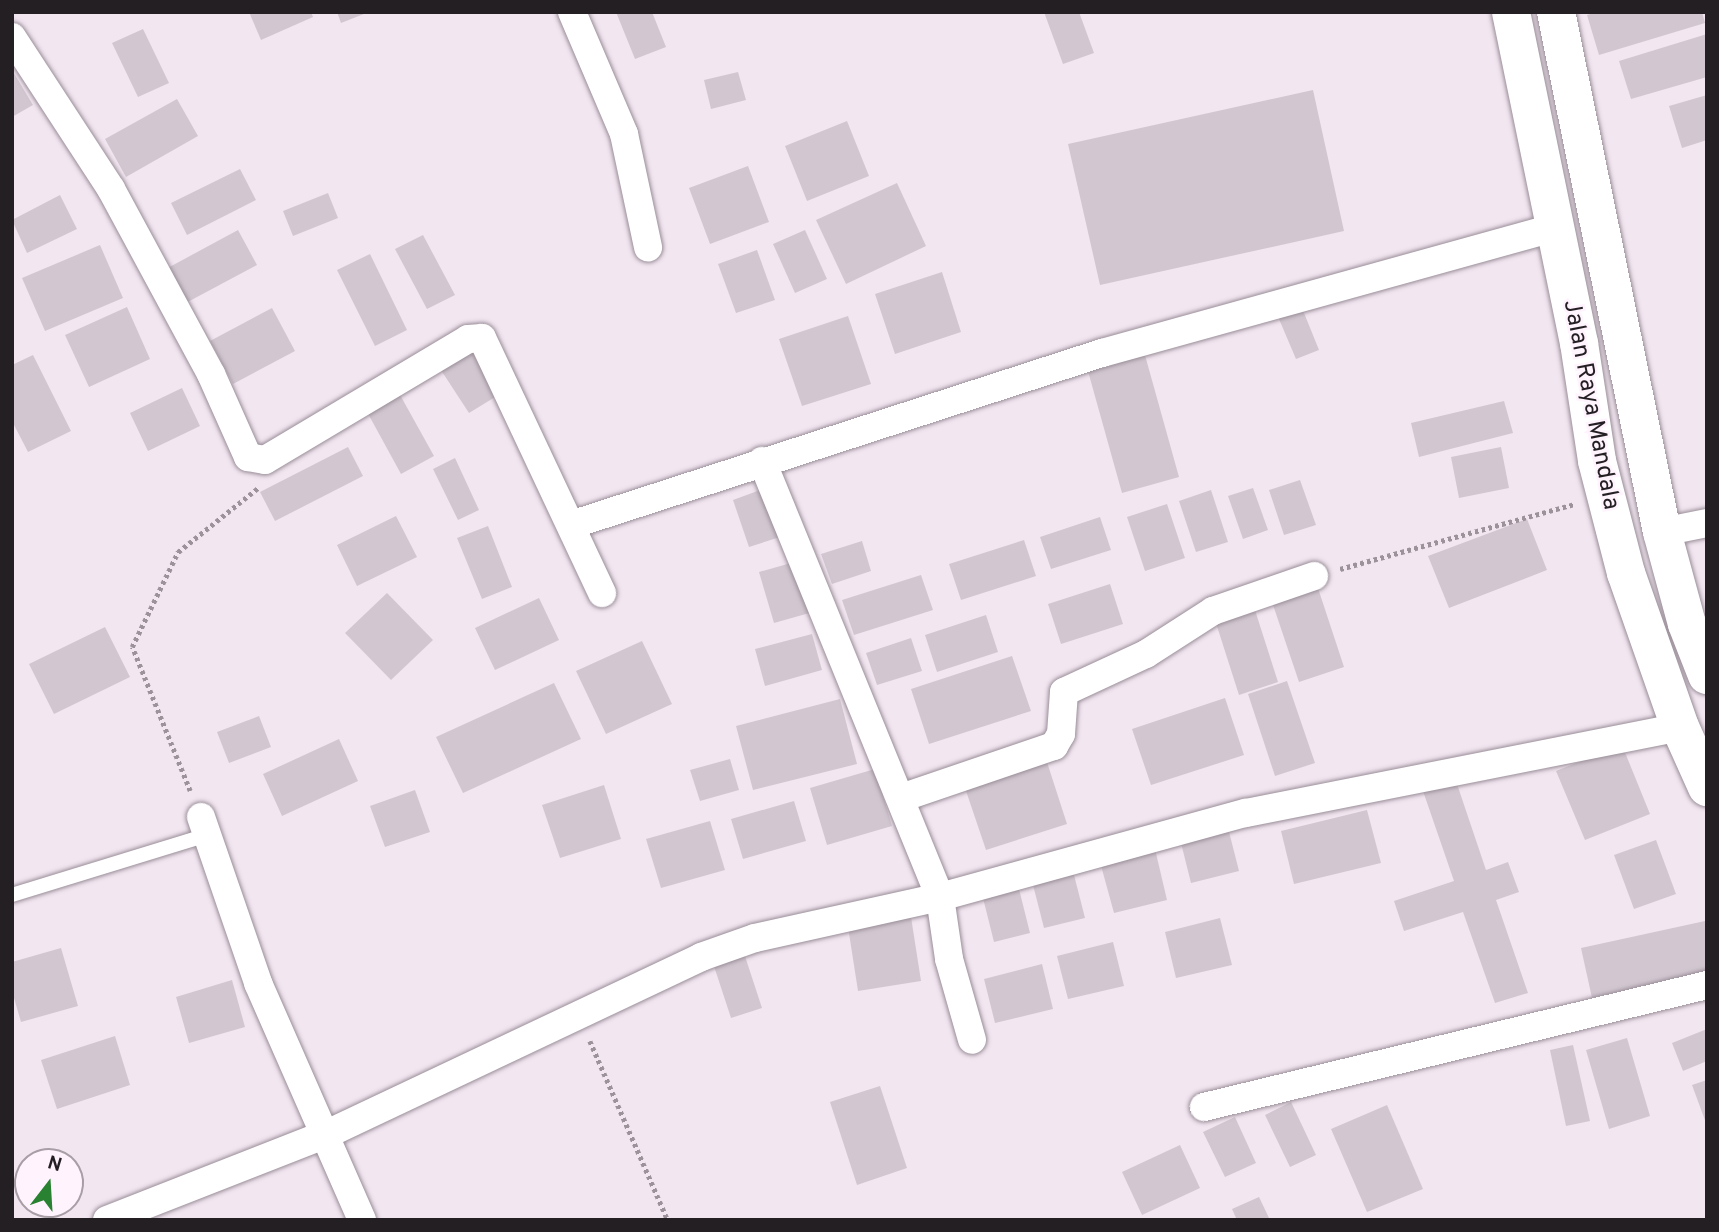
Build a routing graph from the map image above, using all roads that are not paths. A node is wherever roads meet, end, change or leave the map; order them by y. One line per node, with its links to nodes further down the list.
1 (572, 12): 6 (street)
2 (1511, 12): 5 (highway, Jalan Raya Mandala)
3 (1556, 12): 7 (highway, Jalan Raya Mandala)
4 (12, 37): 11 (street)
5 (1554, 228): 8 (highway, Jalan Raya Mandala); 9 (street)
6 (648, 247)
7 (1606, 271): 8 (highway); 12 (highway, Jalan Raya Mandala)
8 (1565, 278): 16 (highway, Jalan Raya Mandala)
9 (762, 461): 11 (street); 18 (street)
10 (1707, 523): 12 (street)
11 (574, 524): 14 (street)
12 (1662, 532): 15 (highway, Jalan Raya Mandala)
13 (1314, 576): 18 (street)
14 (602, 593)
15 (1707, 675)
16 (1680, 727): 17 (highway, Jalan Raya Mandala); 21 (street)
17 (1707, 787)
18 (901, 799): 21 (street)
19 (204, 826): 20 (lane); 25 (street)
20 (12, 895)
21 (940, 897): 23 (street); 25 (street)
22 (1707, 985): 24 (street)
23 (972, 1040)
24 (1205, 1107)
25 (327, 1134): 26 (street); 27 (street)
26 (107, 1220)
27 (362, 1220)

